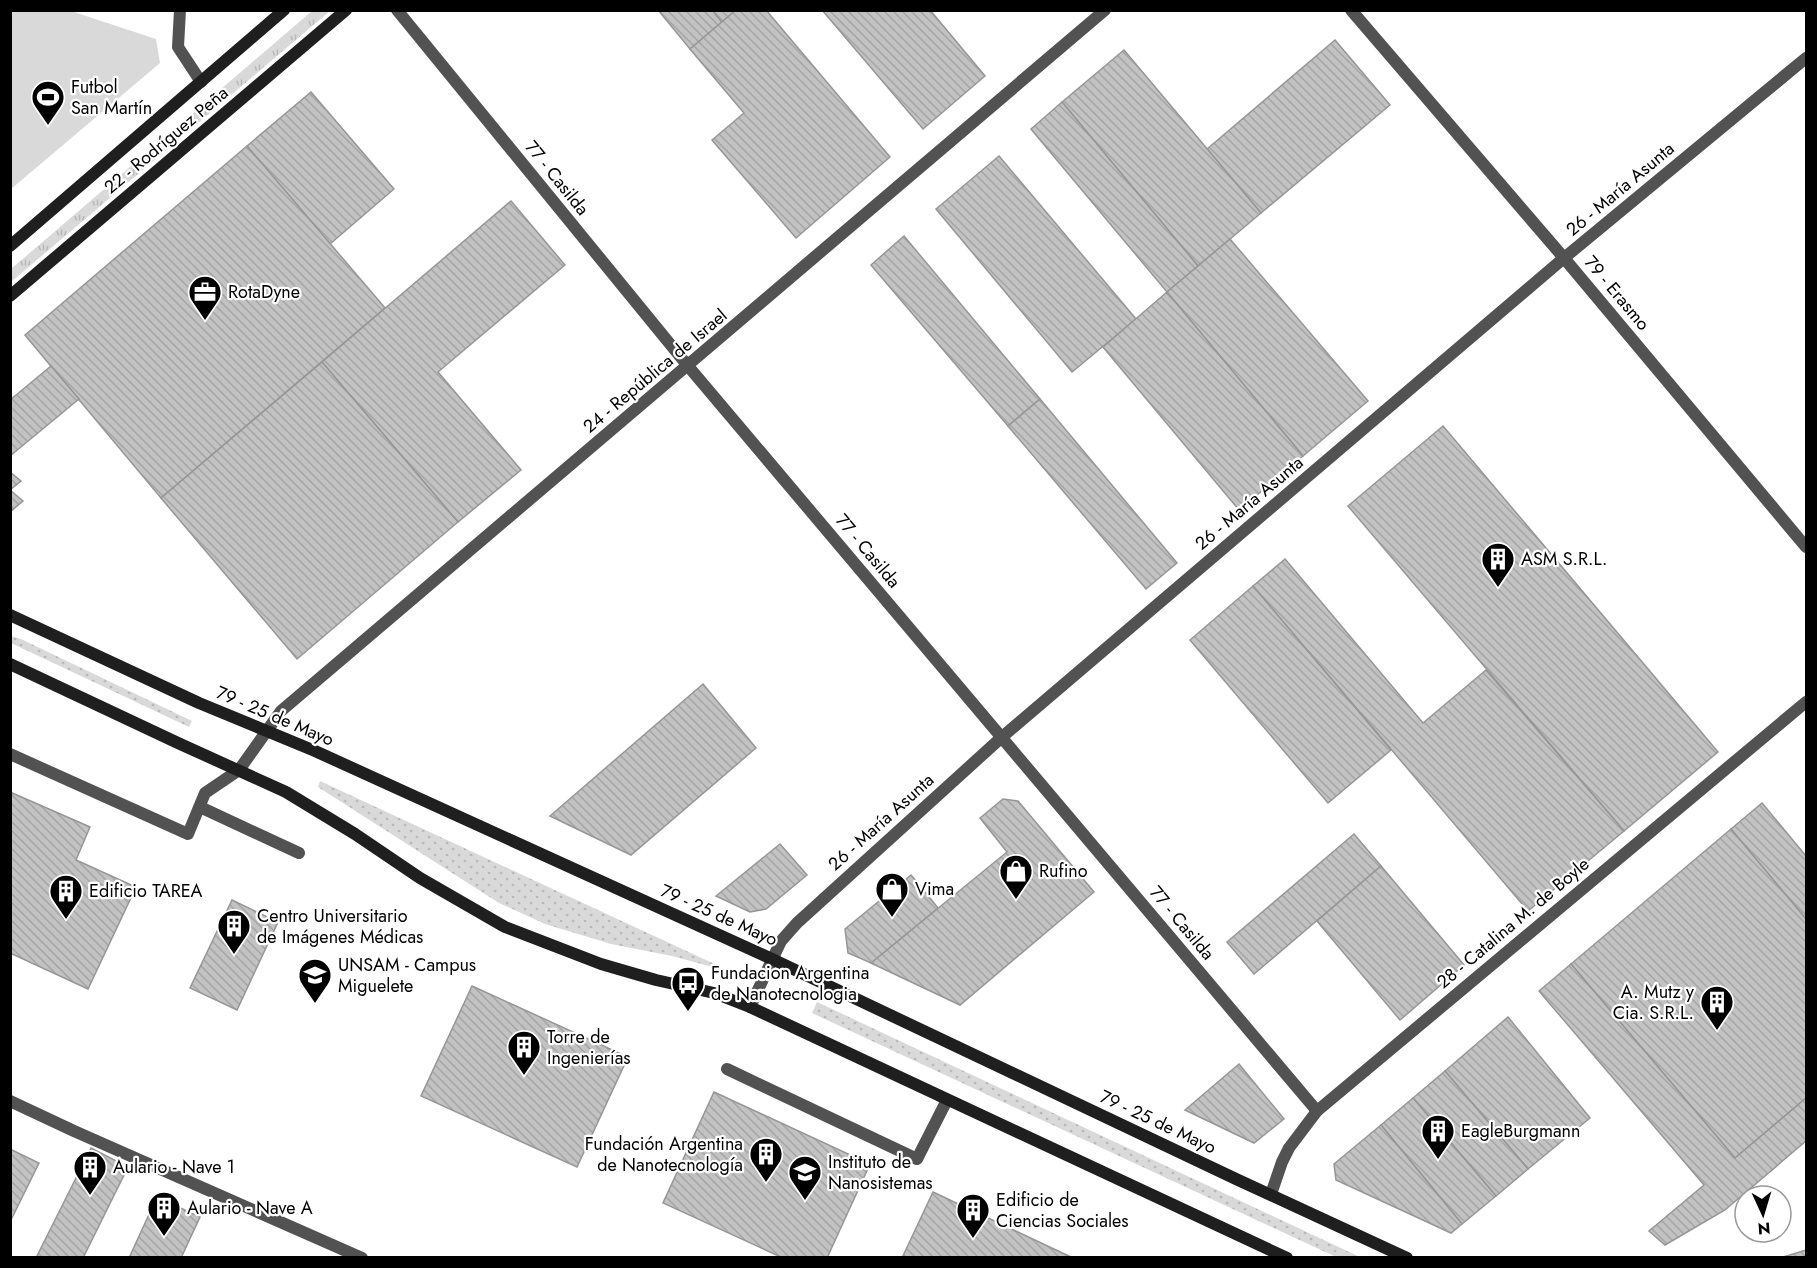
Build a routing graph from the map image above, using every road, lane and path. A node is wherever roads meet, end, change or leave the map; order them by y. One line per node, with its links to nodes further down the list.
1 (180, 10): 8 (street)
2 (284, 10): 8 (main road, 22 - Rodríguez Peña)
3 (346, 10): 11 (main road, 22 - Rodríguez Peña)
4 (397, 10): 12 (street, 77 - Casilda)
5 (1105, 10): 12 (street, 24 - República de Israel)
6 (1351, 10): 10 (street, 79 - Erasmo)
7 (1806, 58): 10 (street, 26 - María Asunta)
8 (201, 82): 9 (main road, 22 - Rodríguez Peña)
9 (10, 246)
10 (1564, 258): 13 (street, 79 - Erasmo); 18 (street, 26 - María Asunta)
11 (10, 296)
12 (688, 366): 17 (street, 24 - República de Israel); 18 (street, 77 - Casilda)
13 (1806, 547)
14 (10, 615): 17 (main road, 79 - 25 de Mayo)
15 (10, 664): 20 (main road)
16 (1806, 702): 28 (street, 28 - Catalina M. de Boyle)
17 (267, 732): 20 (street, 24 - República de Israel); 23 (main road, 79 - 25 de Mayo)
18 (1002, 737): 23 (street, 26 - María Asunta); 28 (street, 77 - Casilda)
19 (10, 754): 21 (street)
20 (239, 770): 21 (street); 24 (main road)
21 (200, 807): 22 (street)
22 (299, 853)
23 (772, 959): 24 (street, 26 - María Asunta); 29 (main road, 79 - 25 de Mayo)
24 (750, 1007): 26 (main road)
25 (727, 1069): 26 (street)
26 (947, 1100): 31 (main road)
27 (10, 1101): 30 (street)
28 (1317, 1111): 29 (street, 28 - Catalina M. de Boyle)
29 (1271, 1194): 32 (main road, 79 - 25 de Mayo)
30 (362, 1257)
31 (1287, 1257)
32 (1407, 1257)

